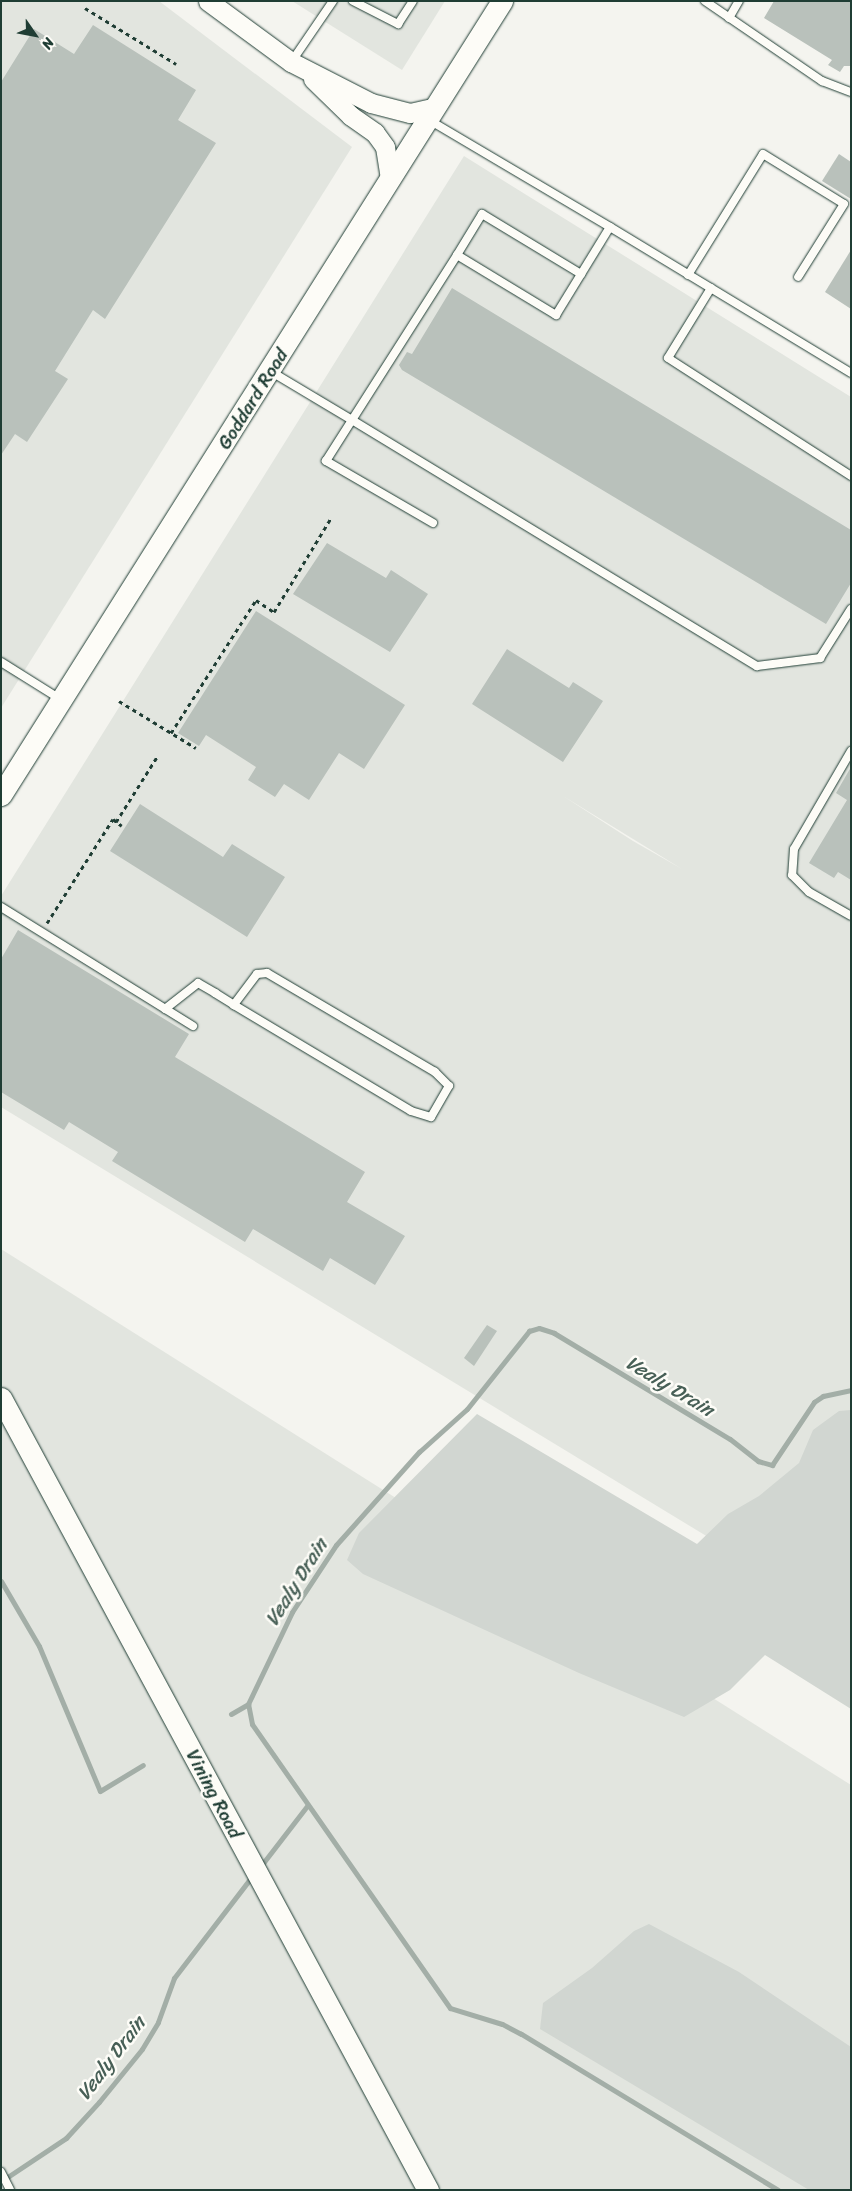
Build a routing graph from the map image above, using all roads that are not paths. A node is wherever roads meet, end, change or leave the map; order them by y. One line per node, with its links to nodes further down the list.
1 (208, 1): 9 (street)
2 (333, 1): 9 (lane)
3 (353, 1): 4 (lane)
4 (412, 1)
5 (502, 1): 11 (main road, Goddard Road)
6 (705, 1): 8 (lane)
7 (739, 1): 8 (lane)
8 (729, 18): 10 (lane)
9 (298, 67): 11 (street); 12 (street)
10 (851, 92)
11 (431, 113): 12 (main road, Goddard Road); 13 (lane)
12 (390, 178): 19 (main road, Goddard Road)
13 (610, 227): 15 (lane); 16 (lane)
14 (457, 255): 15 (lane); 15 (lane); 21 (lane)
15 (581, 274)
16 (688, 275): 17 (lane); 18 (lane)
17 (798, 277)
18 (711, 288): 20 (lane); 22 (lane)
19 (270, 371): 21 (lane); 26 (main road, Goddard Road)
20 (851, 373)
21 (352, 420): 23 (lane); 24 (lane)
22 (851, 476)
23 (433, 523)
24 (851, 609)
25 (1, 662): 26 (lane)
26 (62, 700): 28 (main road, Goddard Road)
27 (851, 751): 30 (lane)
28 (1, 795)
29 (1, 907): 32 (lane)
30 (851, 916)
31 (234, 1005): 31 (lane); 32 (lane)
32 (165, 1009): 33 (lane)
33 (193, 1026)
34 (1, 1398): 37 (main road, Vining Road)
35 (1, 2172): 36 (lane)
36 (10, 2190)
37 (428, 2190)

